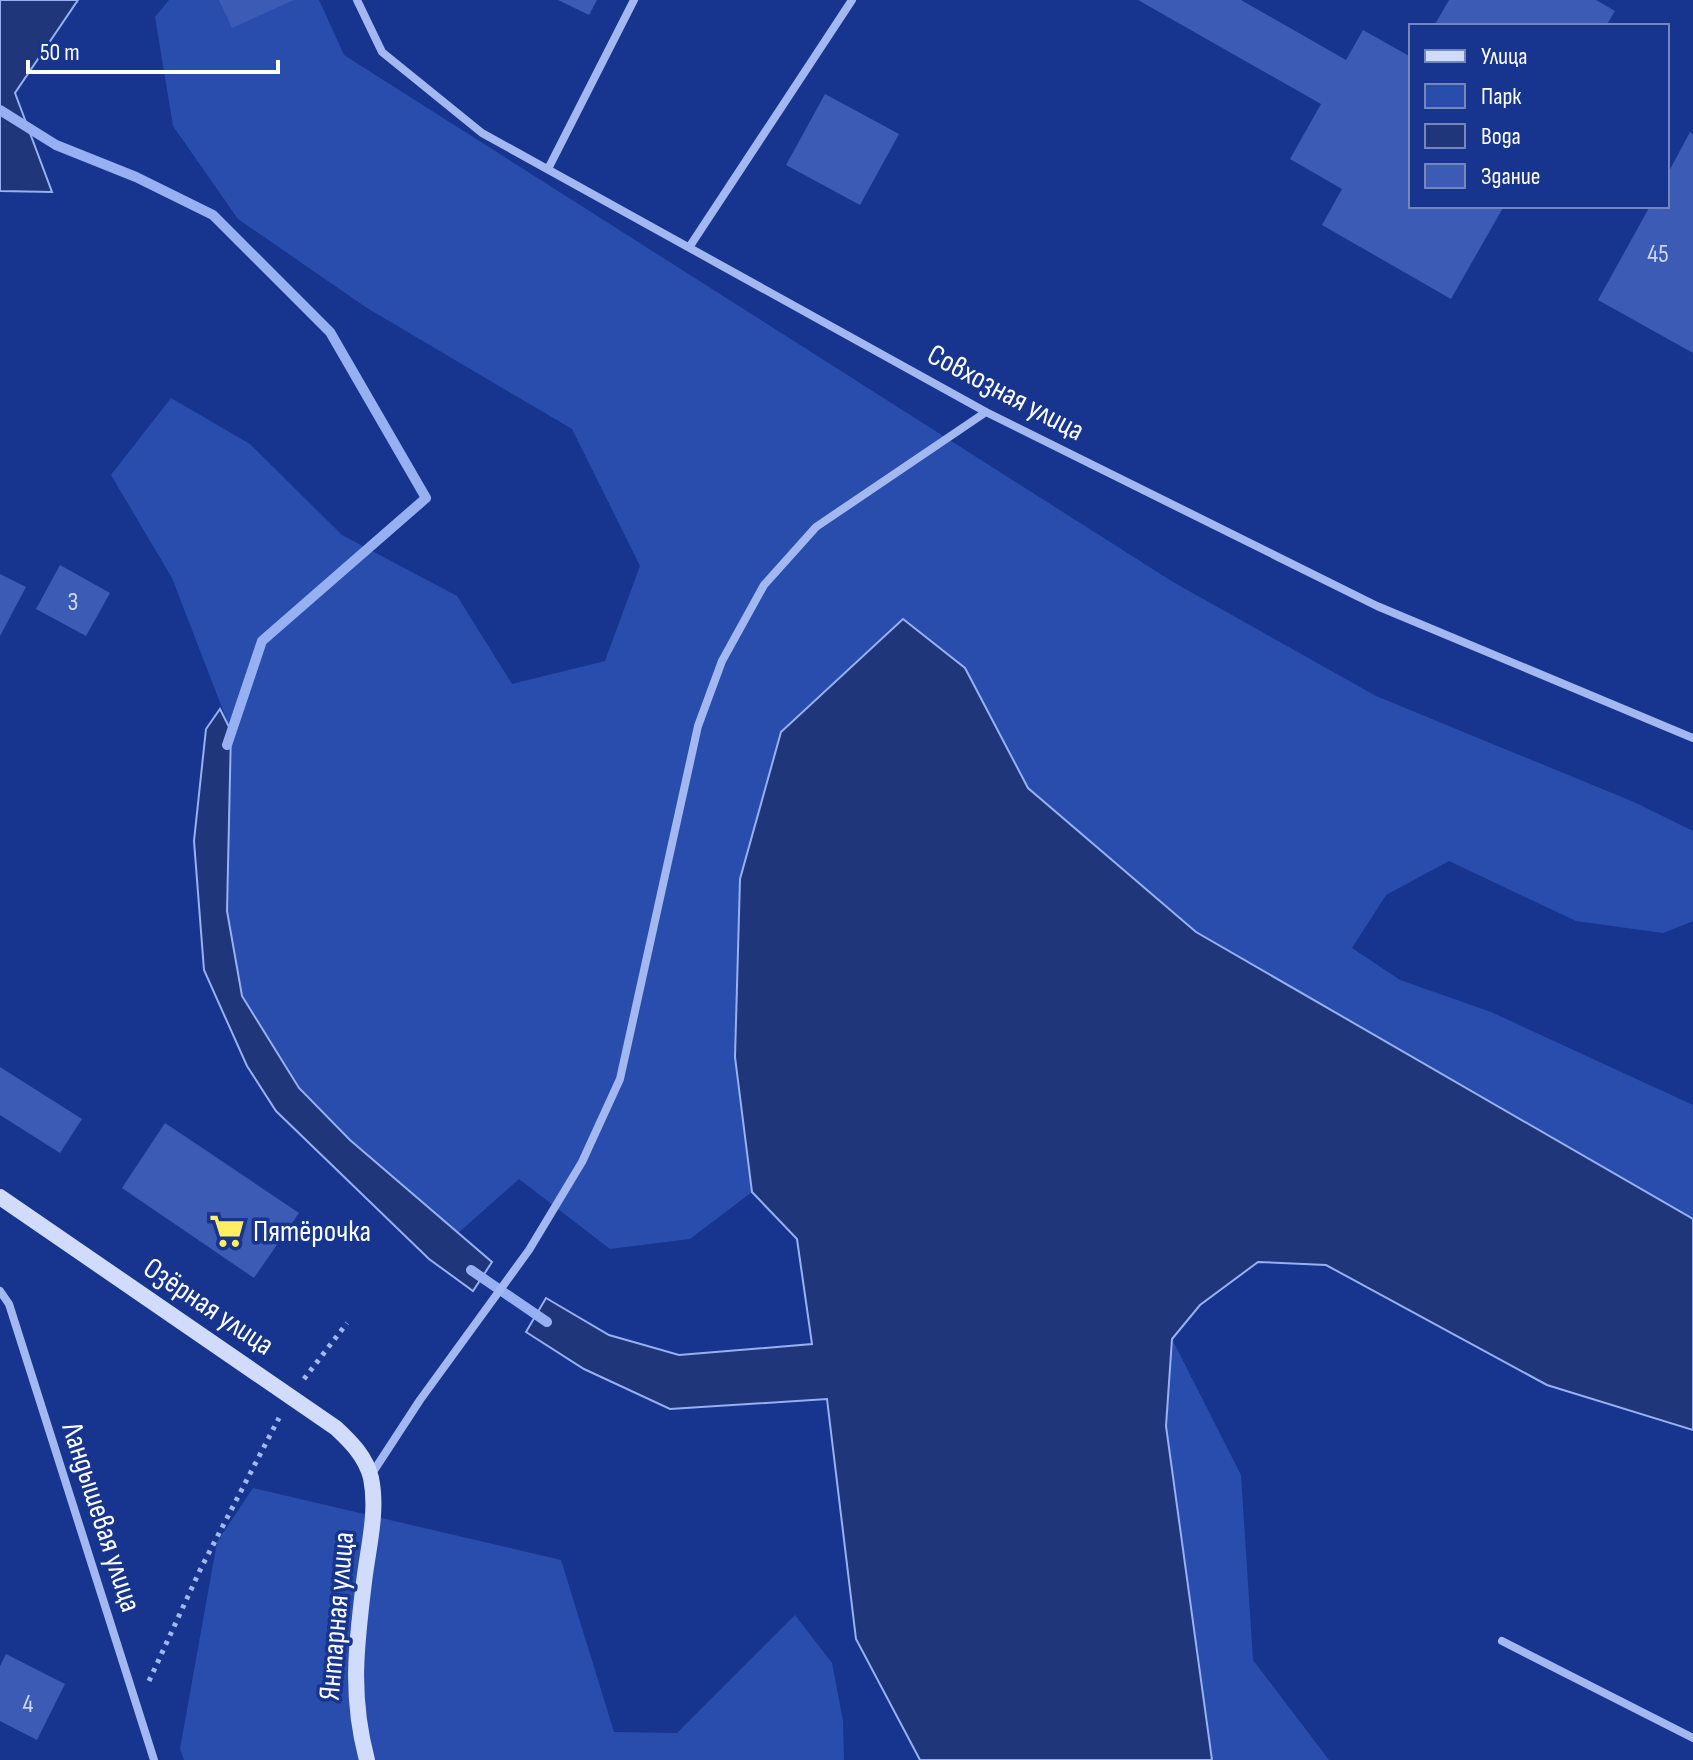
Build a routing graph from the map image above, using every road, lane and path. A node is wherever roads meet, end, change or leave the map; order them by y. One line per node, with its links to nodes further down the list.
1 (357, 0): 4 (street, Совхозная улица)
2 (634, 0): 4 (street)
3 (852, 0): 5 (street)
4 (548, 169): 5 (street, Совхозная улица)
5 (690, 246): 6 (street, Совхозная улица)
6 (986, 412): 7 (street, Совхозная улица); 12 (street)
7 (1693, 738)
8 (0, 1197): 11 (street, Озёрная улица)
9 (0, 1291): 14 (street, Ландышевая улица)
10 (347, 1323): 11 (path)
11 (290, 1396): 12 (street, Озёрная улица); 14 (path)
12 (371, 1476): 18 (street, Янтарная улица)
13 (1502, 1641): 15 (street)
14 (138, 1708): 16 (street, Ландышевая улица)
15 (1693, 1738)
16 (153, 1755): 17 (street)
17 (146, 1760)
18 (367, 1760)

